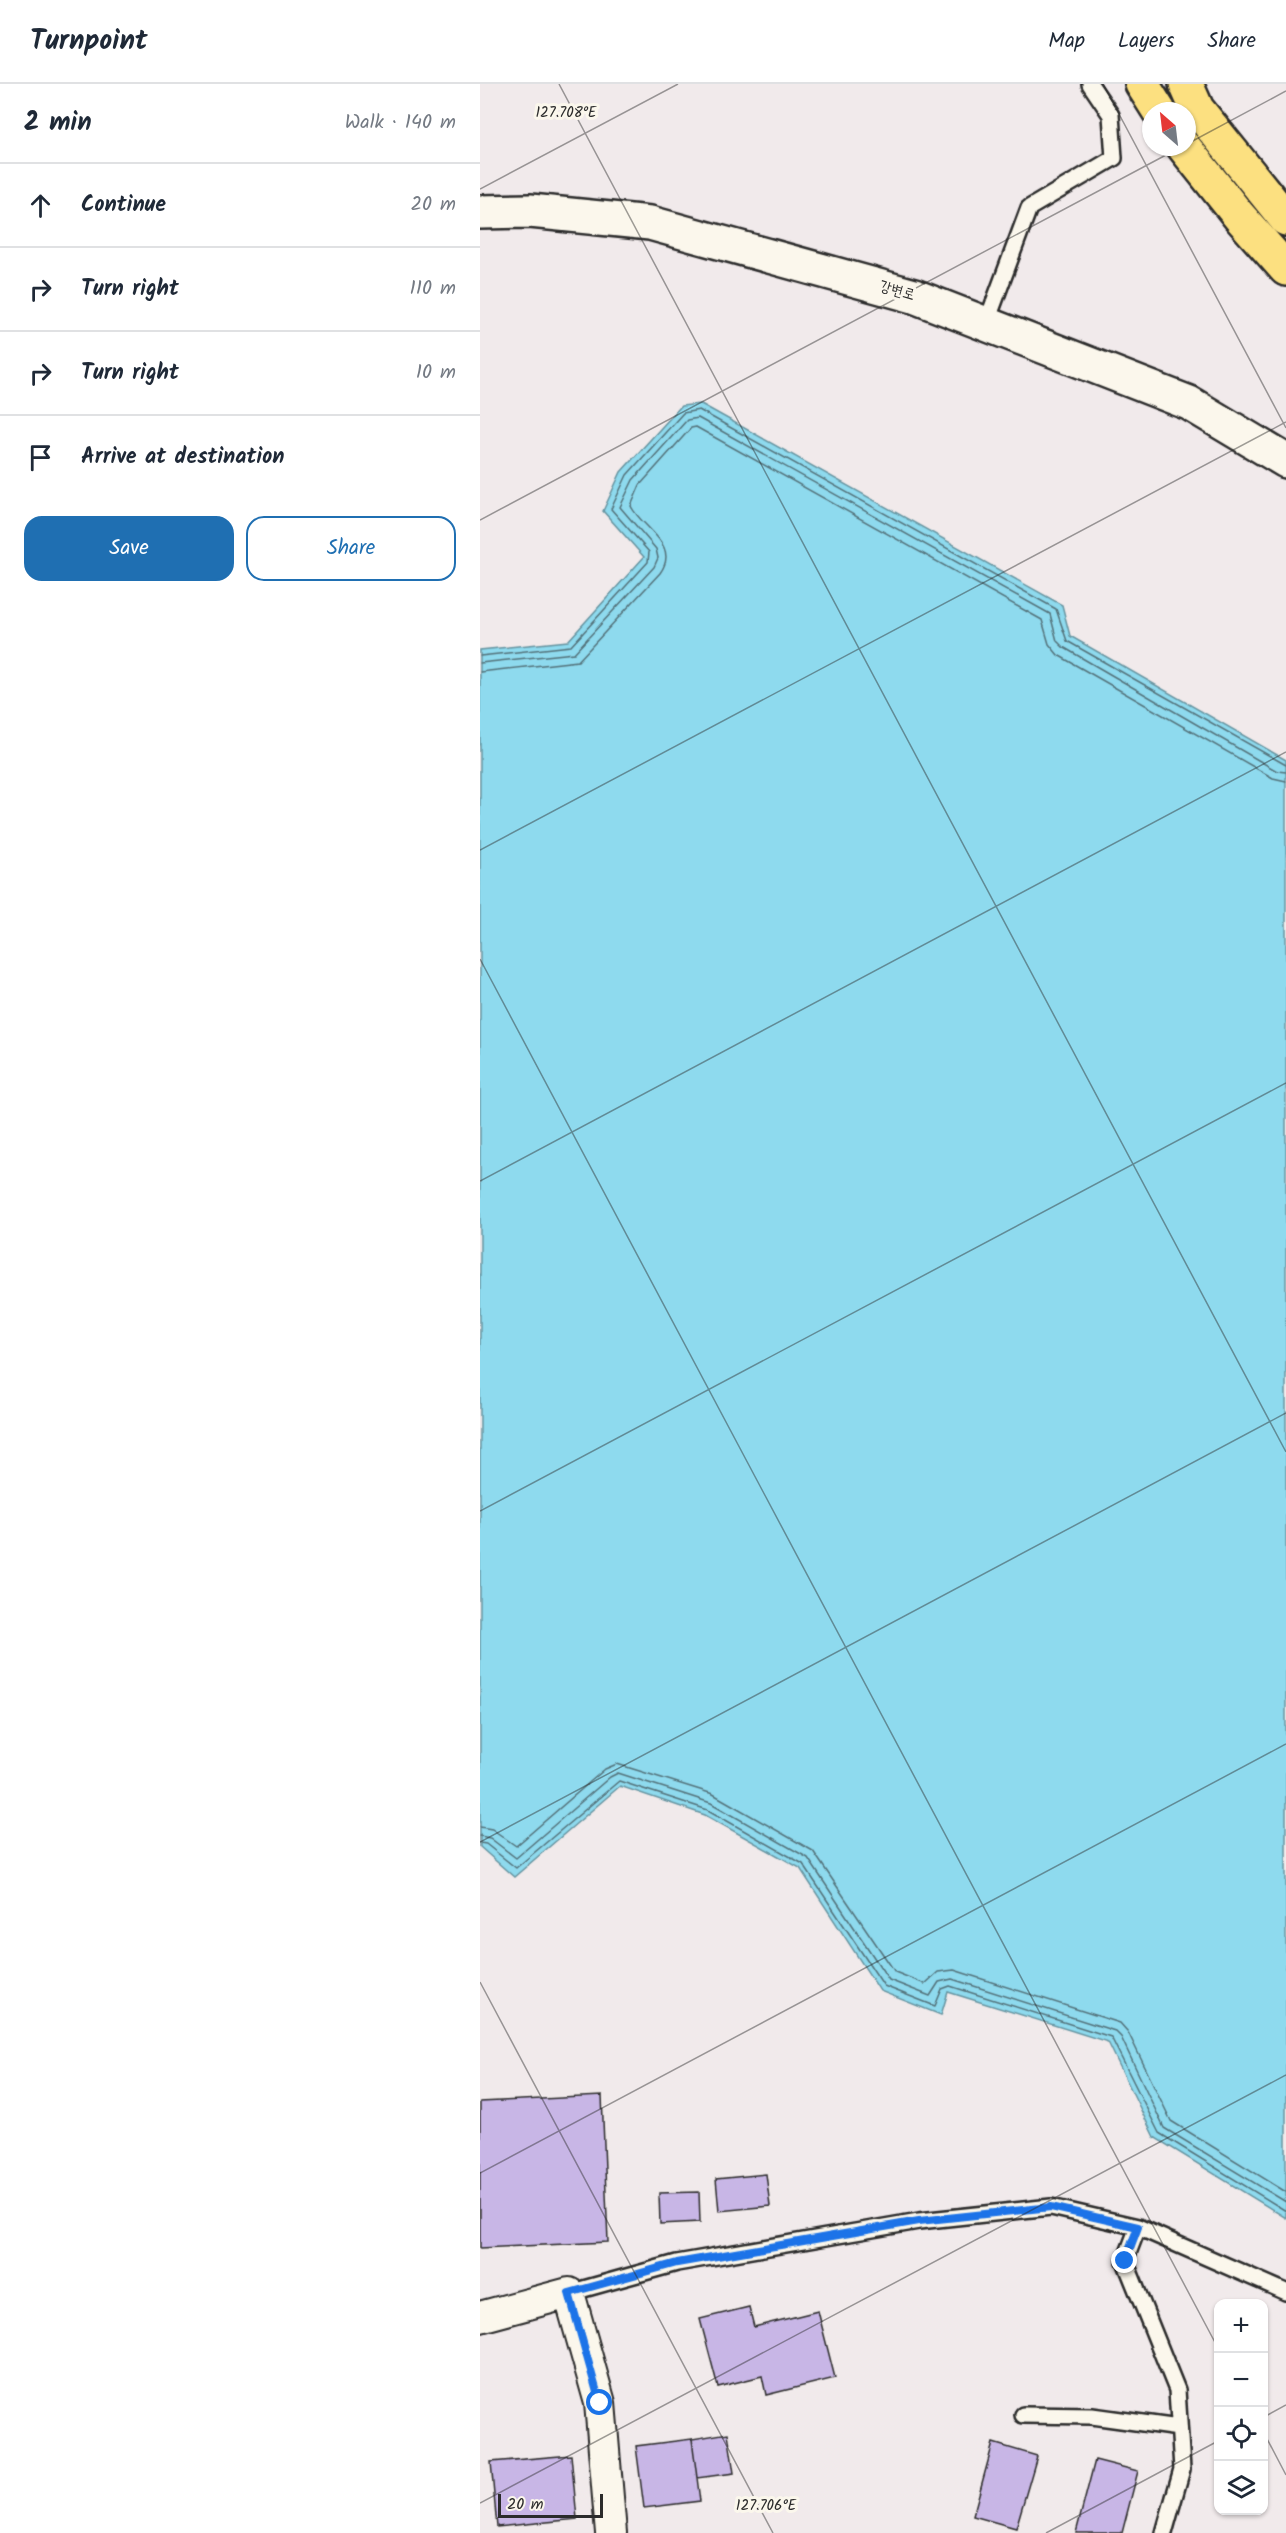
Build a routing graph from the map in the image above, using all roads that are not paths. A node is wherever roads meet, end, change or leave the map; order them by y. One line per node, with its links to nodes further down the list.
1 (1090, 84): 9 (lane)
2 (1142, 84): 4 (highway)
3 (1186, 84): 7 (highway)
4 (1153, 102)
5 (1191, 156): 8 (highway)
6 (480, 212): 9 (main road, 강변로)
7 (1286, 219)
8 (1286, 269)
9 (986, 324): 10 (main road, 강변로)
10 (1286, 461)
11 (1138, 2227): 12 (lane); 13 (lane); 16 (lane)
12 (1286, 2292)
13 (569, 2293): 14 (street); 17 (street)
14 (480, 2317)
15 (1023, 2415): 16 (lane)
16 (1179, 2428): 18 (lane)
17 (611, 2533)
18 (1164, 2533)

